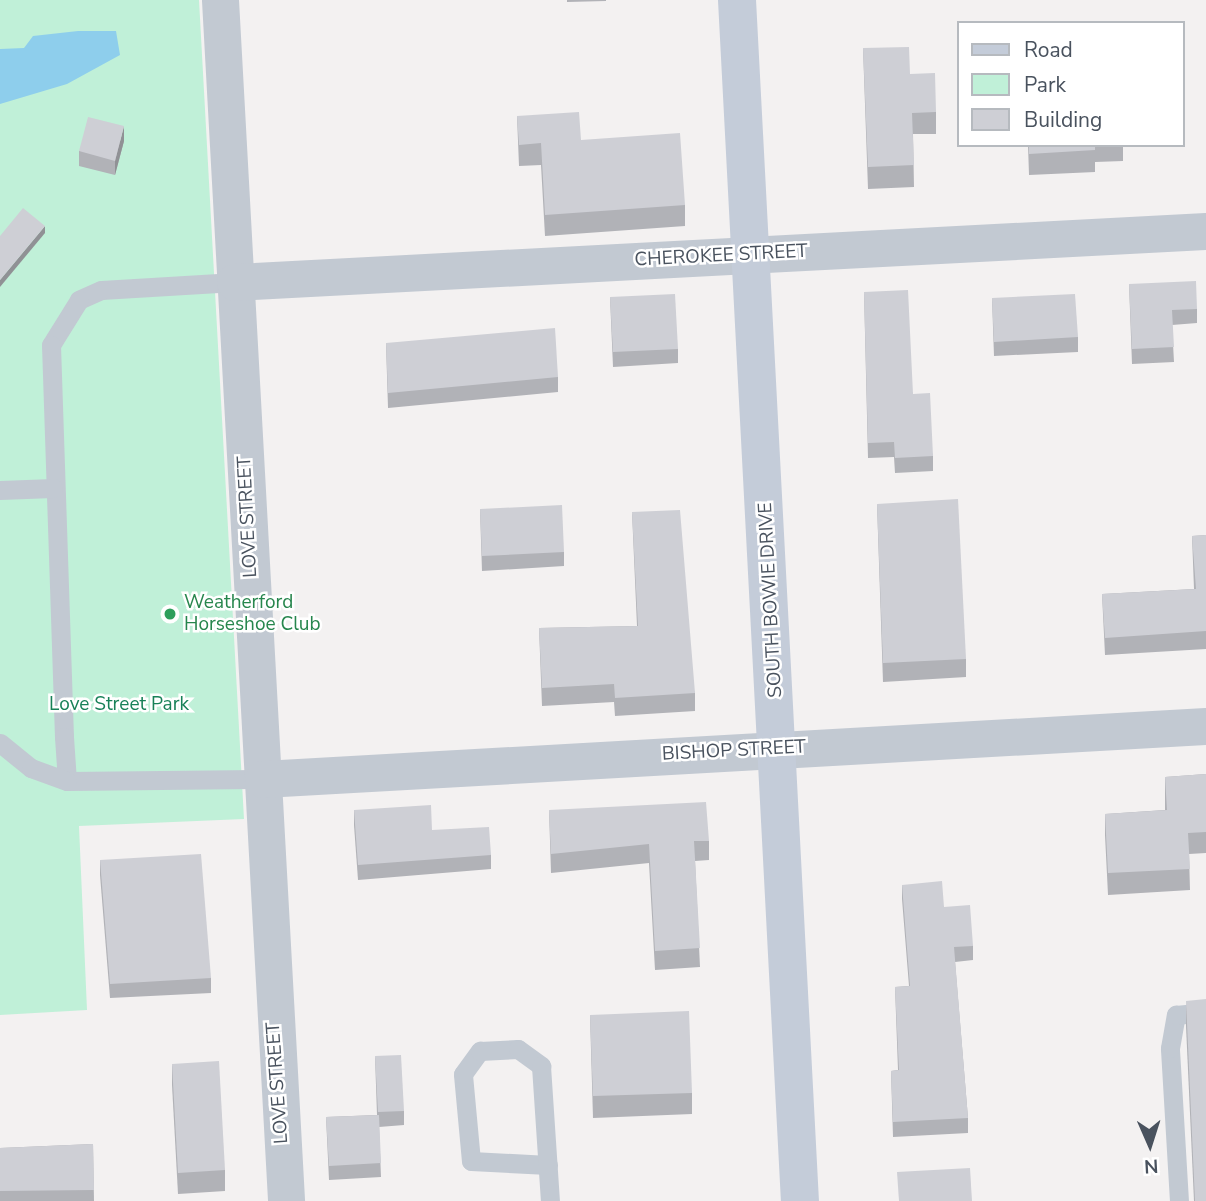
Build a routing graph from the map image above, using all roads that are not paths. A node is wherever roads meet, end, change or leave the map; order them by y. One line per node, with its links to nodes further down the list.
1 (220, 0): 5 (street, LOVE STREET)
2 (737, 0): 4 (street, SOUTH BOWIE DRIVE)
3 (1206, 231): 4 (street, CHEROKEE STREET)
4 (751, 255): 5 (street, CHEROKEE STREET); 10 (street, SOUTH BOWIE DRIVE)
5 (235, 282): 6 (lane); 11 (street, LOVE STREET)
6 (53, 488): 7 (lane); 12 (lane)
7 (0, 489)
8 (1206, 726): 10 (street, BISHOP STREET)
9 (0, 743): 12 (lane)
10 (779, 748): 11 (street, BISHOP STREET); 17 (street, SOUTH BOWIE DRIVE)
11 (263, 779): 12 (lane); 15 (street, LOVE STREET)
12 (67, 781)
13 (1206, 1012): 18 (lane)
14 (548, 1165): 14 (lane); 16 (lane)
15 (286, 1201)
16 (550, 1201)
17 (800, 1201)
18 (1179, 1201)

